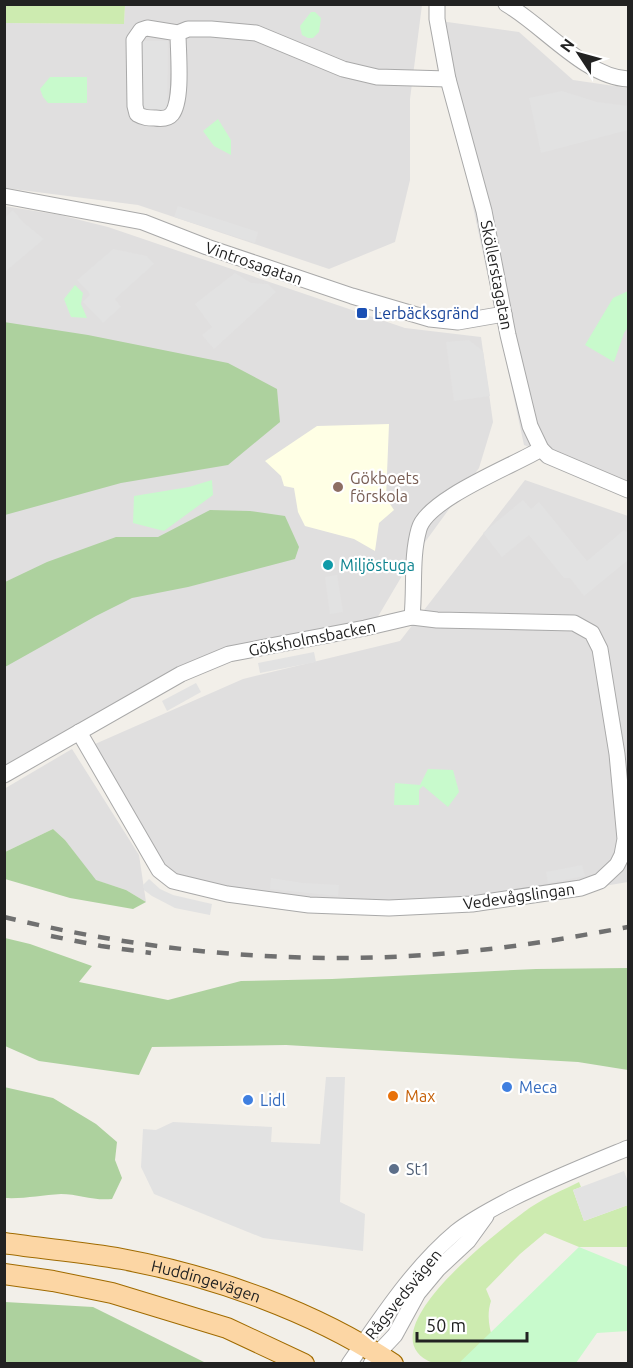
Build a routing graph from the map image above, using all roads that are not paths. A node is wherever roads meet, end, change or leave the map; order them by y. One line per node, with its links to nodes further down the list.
1 (437, 4): 4 (street, Sköllerstagatan)
2 (506, 4): 5 (street)
3 (178, 33): 3 (street); 4 (street)
4 (448, 79): 7 (street, Sköllerstagatan)
5 (628, 79)
6 (4, 195): 7 (street, Vintrosagatan)
7 (504, 314): 8 (street, Sköllerstagatan)
8 (541, 449): 9 (street); 10 (street)
9 (628, 490)
10 (412, 617): 11 (street, Göksholmsbacken); 11 (street, Vedevågslingan)
11 (79, 732): 12 (street, Göksholmsbacken)
12 (4, 775)
13 (628, 1148): 14 (street, Rågsvedsvägen)
14 (492, 1209): 17 (street, Rågsvedsvägen); 17 (street, Rågsvedsvägen)
15 (4, 1244): 17 (main road, Huddingevägen)
16 (4, 1274): 18 (main road)
17 (376, 1356): 19 (street, Rågsvedsvägen)
18 (304, 1364)
19 (349, 1364)

